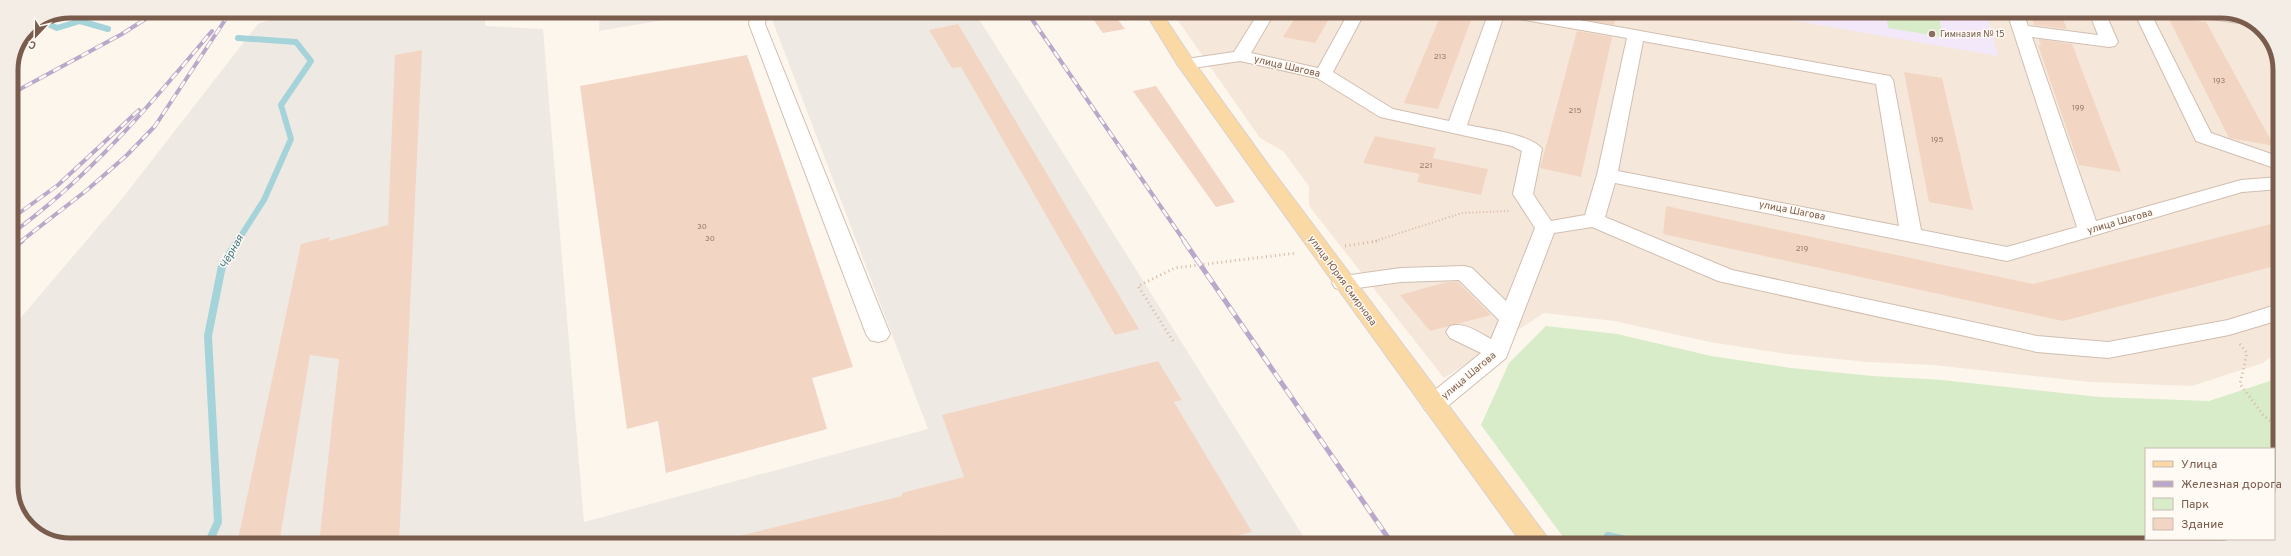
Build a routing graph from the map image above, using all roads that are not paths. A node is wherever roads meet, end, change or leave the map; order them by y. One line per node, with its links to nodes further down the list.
1 (758, 18): 27 (lane)
2 (1157, 18): 13 (main road, улица Юрия Смирнова)
3 (1263, 18): 12 (lane)
4 (1354, 18): 14 (lane)
5 (1495, 18): 15 (lane)
6 (1542, 18): 11 (lane)
7 (2017, 18): 10 (lane)
8 (2099, 18): 10 (lane)
9 (2145, 18): 16 (lane)
10 (2021, 30): 21 (lane)
11 (1636, 35): 17 (lane); 22 (lane)
12 (1240, 56): 13 (lane, улица Шагова); 14 (lane, улица Шагова)
13 (1186, 64): 23 (main road, улица Юрия Смирнова)
14 (1323, 74): 15 (lane, улица Шагова)
15 (1456, 128): 20 (lane, улица Шагова)
16 (2273, 162)
17 (1607, 174): 19 (lane); 22 (lane, улица Шагова)
18 (2273, 183): 21 (lane, улица Шагова)
19 (1594, 220): 20 (lane); 24 (lane)
20 (1546, 228): 25 (lane, улица Шагова)
21 (2089, 230): 22 (lane, улица Шагова)
22 (1911, 235)
23 (1344, 283): 25 (lane); 29 (main road, улица Юрия Смирнова)
24 (2273, 314)
25 (1511, 318): 28 (lane, улица Шагова)
26 (1458, 332): 28 (lane)
27 (878, 334)
28 (1498, 352): 29 (lane, улица Шагова)
29 (1434, 404): 30 (main road, улица Юрия Смирнова)
30 (1534, 538)

